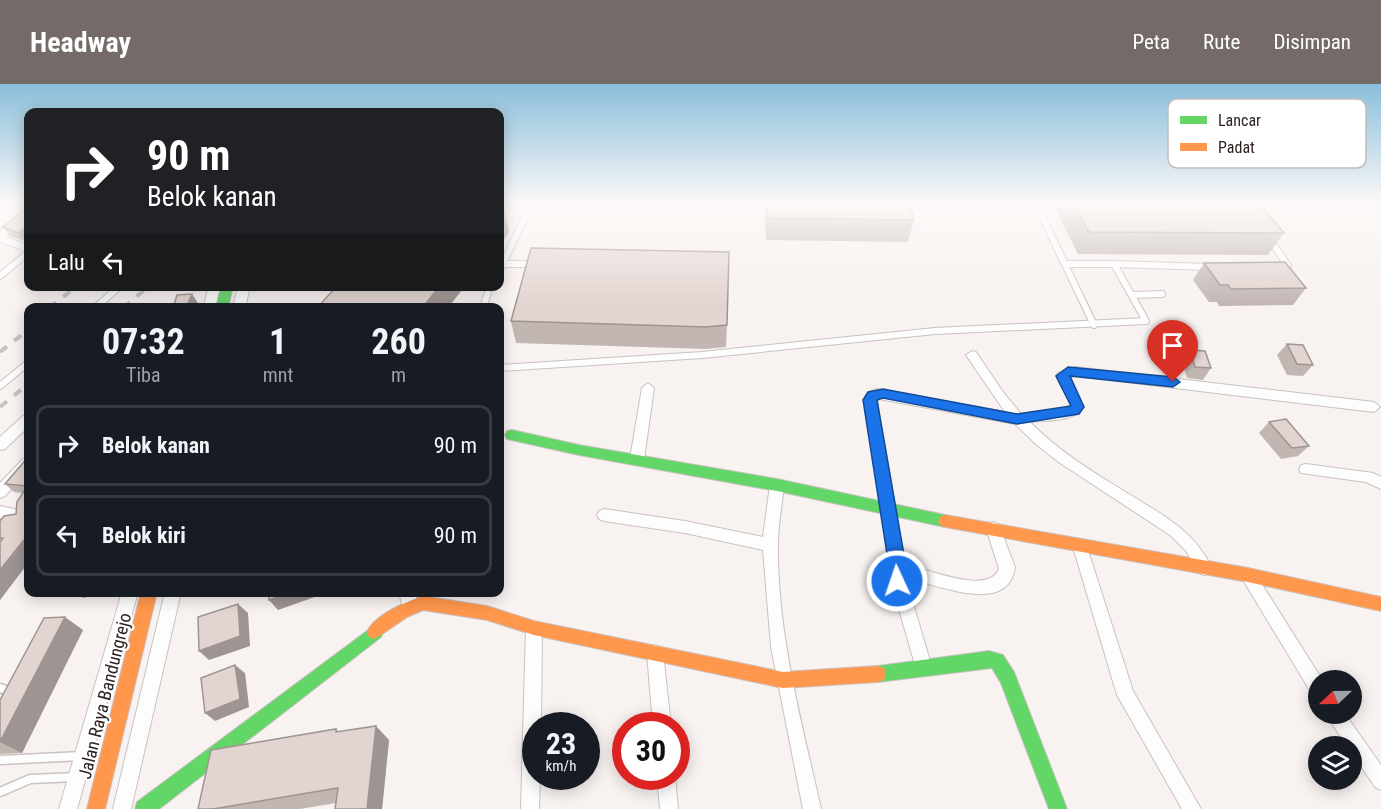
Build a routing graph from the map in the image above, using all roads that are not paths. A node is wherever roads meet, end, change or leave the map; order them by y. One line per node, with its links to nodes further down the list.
1 (2, 238): 5 (street)
2 (515, 238): 7 (lane)
3 (1053, 238): 9 (lane)
4 (1268, 238): 13 (lane)
5 (24, 249)
6 (24, 255): 14 (lane)
7 (504, 262)
8 (504, 264): 11 (lane)
9 (1066, 264): 10 (lane); 19 (lane)
10 (1114, 264): 12 (lane); 17 (lane)
11 (546, 265)
12 (1220, 268)
13 (1278, 270)
14 (0, 276)
15 (114, 291): 18 (lane)
16 (1162, 294): 17 (lane)
17 (1132, 295): 19 (lane)
18 (101, 303)
19 (1094, 325): 22 (lane)
20 (972, 356): 26 (street)
21 (24, 366): 23 (lane)
22 (504, 368)
23 (0, 386)
24 (648, 388): 30 (street)
25 (1374, 407): 26 (street)
26 (1017, 419): 36 (street); 43 (street)
27 (24, 424): 29 (street)
28 (513, 435): 30 (street)
29 (0, 445)
30 (637, 459): 34 (street)
31 (24, 467): 35 (street)
32 (1306, 469): 33 (street)
33 (1381, 483)
34 (777, 484): 36 (street); 41 (street)
35 (0, 492)
36 (888, 510): 40 (street); 44 (street)
37 (0, 512): 39 (street)
38 (604, 514): 41 (street)
39 (24, 517)
40 (993, 528): 42 (street); 44 (street)
41 (770, 545): 55 (street)
42 (1080, 547): 43 (street); 74 (street)
43 (1204, 568): 45 (street)
44 (899, 572): 53 (street)
45 (1248, 575): 50 (street); 54 (street)
46 (129, 597): 60 (street)
47 (148, 597): 67 (street, Jalan Raya Bandungrejo)
48 (172, 597): 68 (street)
49 (408, 600): 51 (street); 69 (street)
50 (1381, 604)
51 (534, 628): 52 (street); 70 (street)
52 (655, 653): 55 (street); 58 (street)
53 (924, 668): 55 (street); 73 (street)
54 (1308, 672)
55 (783, 680): 72 (street)
56 (0, 688): 57 (lane)
57 (23, 696)
58 (661, 712)
59 (1342, 724): 63 (street)
60 (84, 756): 61 (lane); 62 (street)
61 (0, 760)
62 (79, 777): 65 (lane); 66 (street)
63 (1381, 782)
64 (667, 790): 71 (street)
65 (0, 792)
66 (68, 809)
67 (96, 809)
68 (122, 809)
69 (144, 809)
70 (530, 809)
71 (669, 809)
72 (812, 809)
73 (1058, 809)
74 (1192, 809)

